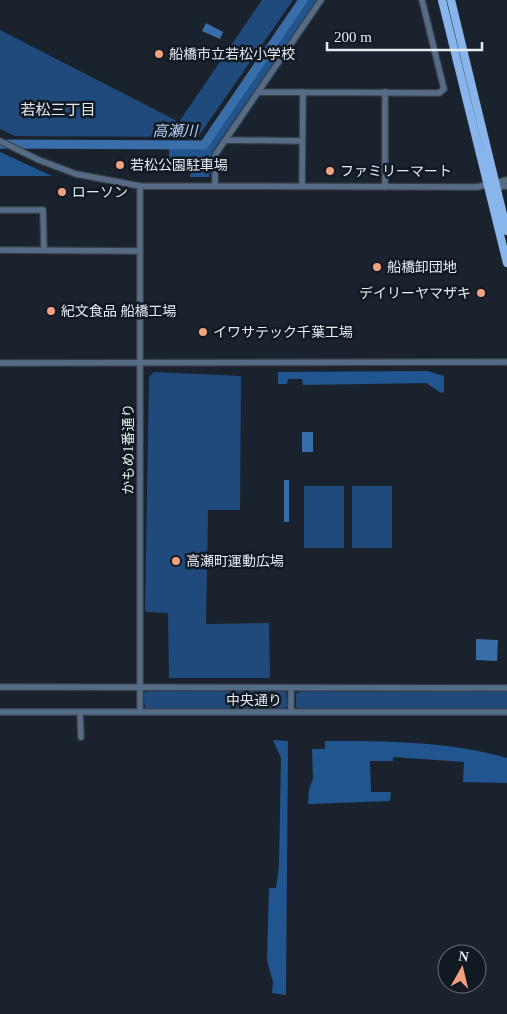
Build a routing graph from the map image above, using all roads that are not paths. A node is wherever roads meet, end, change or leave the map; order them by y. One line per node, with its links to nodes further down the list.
1 (321, 0): 5 (street)
2 (422, 0): 7 (street)
3 (442, 0): 15 (main road)
4 (451, 0): 16 (main road)
5 (259, 92): 6 (street); 8 (street)
6 (303, 92): 7 (street); 10 (street)
7 (385, 92): 18 (street)
8 (226, 140): 10 (street); 13 (street)
9 (0, 141): 12 (street)
10 (302, 141): 14 (street)
11 (507, 180): 16 (street)
12 (140, 186): 13 (street); 23 (street, かもめ1番通り)
13 (215, 186): 14 (street)
14 (302, 186): 18 (street)
15 (487, 186): 16 (street); 18 (street); 24 (main road)
16 (496, 186): 17 (street); 20 (main road)
17 (507, 186)
18 (385, 187)
19 (0, 210): 22 (street)
20 (507, 231)
21 (0, 250): 22 (street)
22 (44, 250): 23 (street)
23 (140, 251): 25 (street, かもめ1番通り)
24 (507, 262)
25 (140, 362): 26 (street); 27 (street); 29 (street, かもめ1番通り)
26 (507, 362)
27 (0, 363)
28 (0, 687): 29 (street, 中央通り)
29 (140, 688): 30 (street, 中央通り); 33 (street, かもめ1番通り)
30 (292, 688): 31 (street, 中央通り); 34 (street)
31 (507, 688)
32 (0, 712): 36 (street, 中央通り)
33 (140, 712): 34 (street, 中央通り); 36 (street, 中央通り)
34 (292, 712): 35 (street, 中央通り)
35 (507, 712)
36 (80, 713): 37 (street)
37 (81, 737)

